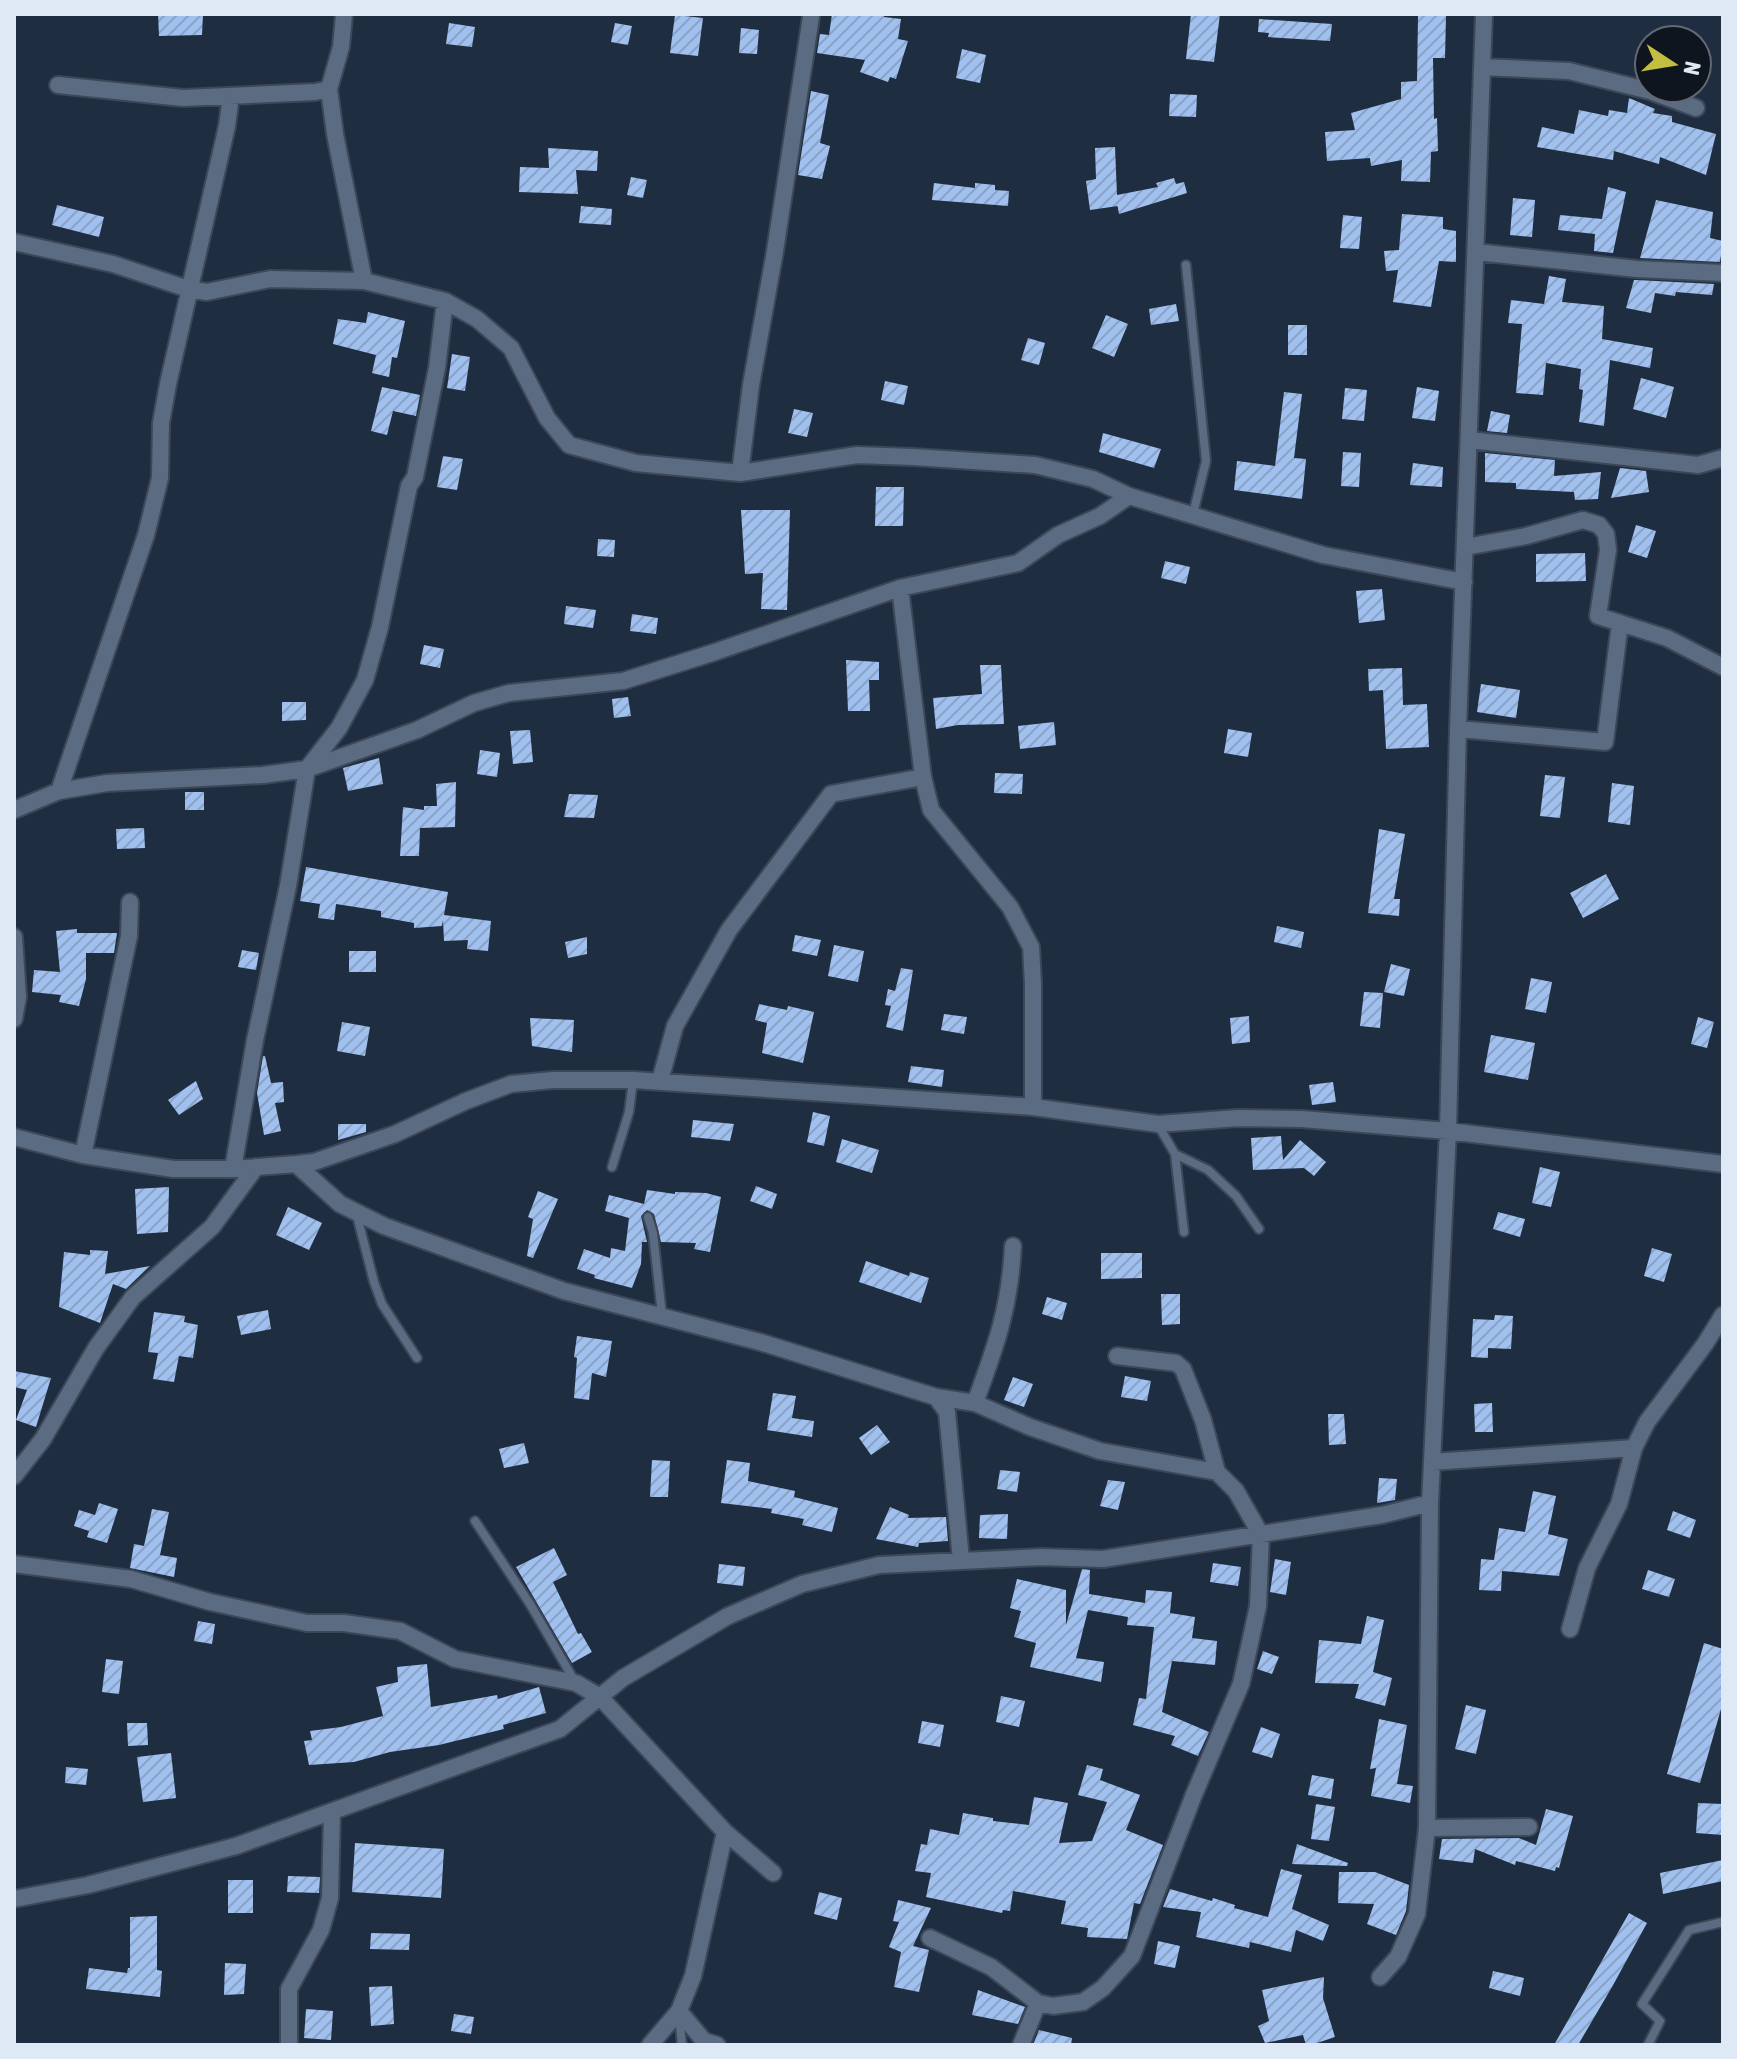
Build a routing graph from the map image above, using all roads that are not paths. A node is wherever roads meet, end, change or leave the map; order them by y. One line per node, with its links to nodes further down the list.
1 (344, 14): 6 (street)
2 (1484, 14): 4 (street)
3 (811, 17): 18 (street)
4 (1482, 67): 8 (street); 10 (street)
5 (58, 85): 7 (street)
6 (329, 89): 7 (street); 13 (street)
7 (231, 96): 14 (street)
8 (1696, 108)
9 (14, 242): 14 (street)
10 (1476, 252): 12 (street); 16 (street)
11 (1186, 265): 20 (lane)
12 (1723, 273)
13 (364, 281): 14 (street); 15 (street)
14 (188, 289): 29 (street)
15 (445, 301): 18 (street); 27 (street)
16 (1469, 440): 17 (street); 21 (street)
17 (1723, 458)
18 (740, 473): 19 (street)
19 (1129, 496): 20 (street); 23 (street)
20 (1193, 514): 22 (street)
21 (1465, 547): 22 (street); 24 (street)
22 (1464, 582): 26 (street)
23 (900, 588): 27 (street); 28 (street)
24 (1620, 623): 25 (street); 26 (street)
25 (1723, 667)
26 (1458, 729): 38 (street)
27 (307, 769): 29 (street); 46 (street)
28 (923, 777): 35 (street); 36 (street)
29 (59, 791): 30 (street)
30 (14, 810)
31 (130, 902): 41 (street)
32 (14, 937): 33 (street)
33 (14, 1019)
34 (633, 1080): 35 (street); 42 (street); 45 (lane)
35 (660, 1081): 36 (street)
36 (1033, 1107): 37 (street)
37 (1158, 1124): 38 (street); 40 (lane)
38 (1448, 1131): 43 (street); 59 (street)
39 (14, 1137): 41 (street)
40 (1175, 1154): 49 (lane); 50 (lane)
41 (83, 1155): 46 (street)
42 (296, 1164): 44 (street); 47 (street)
43 (1723, 1164)
44 (256, 1167): 46 (street); 61 (street)
45 (612, 1167)
46 (233, 1169)
47 (355, 1212): 53 (street); 55 (lane)
48 (648, 1217): 53 (lane)
49 (1259, 1229)
50 (1184, 1232)
51 (1013, 1246): 57 (street)
52 (1723, 1315): 58 (street)
53 (662, 1316): 56 (street)
54 (1117, 1356): 60 (street)
55 (417, 1358)
56 (936, 1397): 57 (street); 65 (street)
57 (975, 1403): 60 (street)
58 (1634, 1448): 59 (street); 67 (street)
59 (1432, 1462): 62 (street)
60 (1217, 1472): 64 (street)
61 (14, 1476)
62 (1430, 1503): 64 (street); 72 (street)
63 (475, 1521): 68 (lane)
64 (1261, 1535): 65 (street); 79 (street)
65 (961, 1560): 69 (street)
66 (14, 1564): 68 (street)
67 (1570, 1629)
68 (576, 1683): 69 (street)
69 (600, 1697): 70 (street); 73 (street)
70 (332, 1812): 75 (street); 81 (street)
71 (1529, 1827): 72 (street)
72 (1427, 1828): 78 (street)
73 (725, 1832): 74 (street); 80 (street)
74 (773, 1873)
75 (14, 1899)
76 (1723, 1922): 86 (lane)
77 (930, 1938): 79 (street)
78 (1380, 1977)
79 (1038, 2003): 85 (street)
80 (679, 2011): 82 (street); 83 (lane); 84 (street)
81 (289, 2045)
82 (650, 2045)
83 (682, 2045)
84 (717, 2045)
85 (1021, 2045)
86 (1648, 2045)

